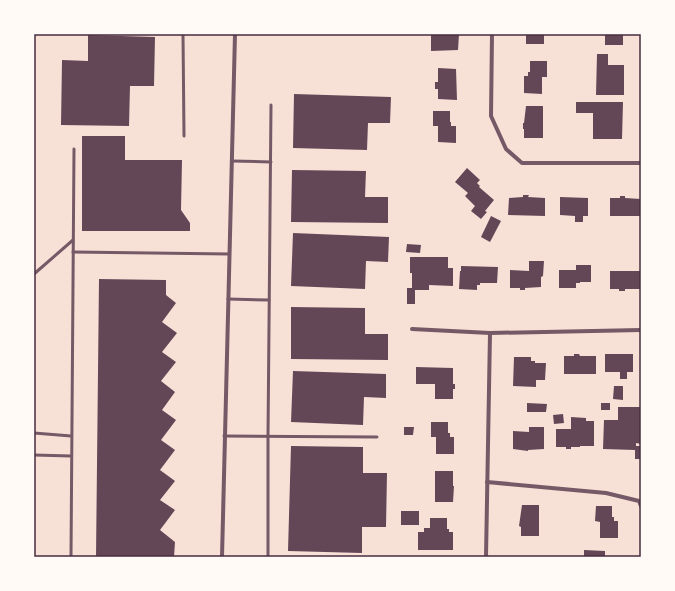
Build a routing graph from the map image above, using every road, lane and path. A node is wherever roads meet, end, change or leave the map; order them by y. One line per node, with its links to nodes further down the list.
1 (183, 34): 5 (lane)
2 (235, 34): 7 (street)
3 (492, 34): 9 (street)
4 (271, 105): 8 (lane)
5 (184, 136)
6 (74, 148): 10 (lane)
7 (232, 161): 8 (lane); 12 (street)
8 (271, 162): 15 (lane)
9 (641, 163)
10 (72, 240): 11 (lane); 13 (lane)
11 (73, 252): 12 (lane); 20 (lane)
12 (229, 254): 14 (street)
13 (34, 274)
14 (228, 299): 15 (lane); 21 (street)
15 (269, 300): 22 (lane)
16 (412, 329): 18 (street)
17 (641, 330): 18 (street)
18 (490, 334): 26 (street)
19 (34, 432): 20 (lane)
20 (72, 436): 25 (lane)
21 (224, 436): 22 (lane); 29 (street)
22 (268, 436): 23 (lane); 30 (lane)
23 (377, 437)
24 (34, 455): 25 (lane)
25 (71, 456): 28 (lane)
26 (487, 482): 27 (street); 31 (street)
27 (641, 506)
28 (71, 557)
29 (222, 557)
30 (268, 557)
31 (486, 557)

